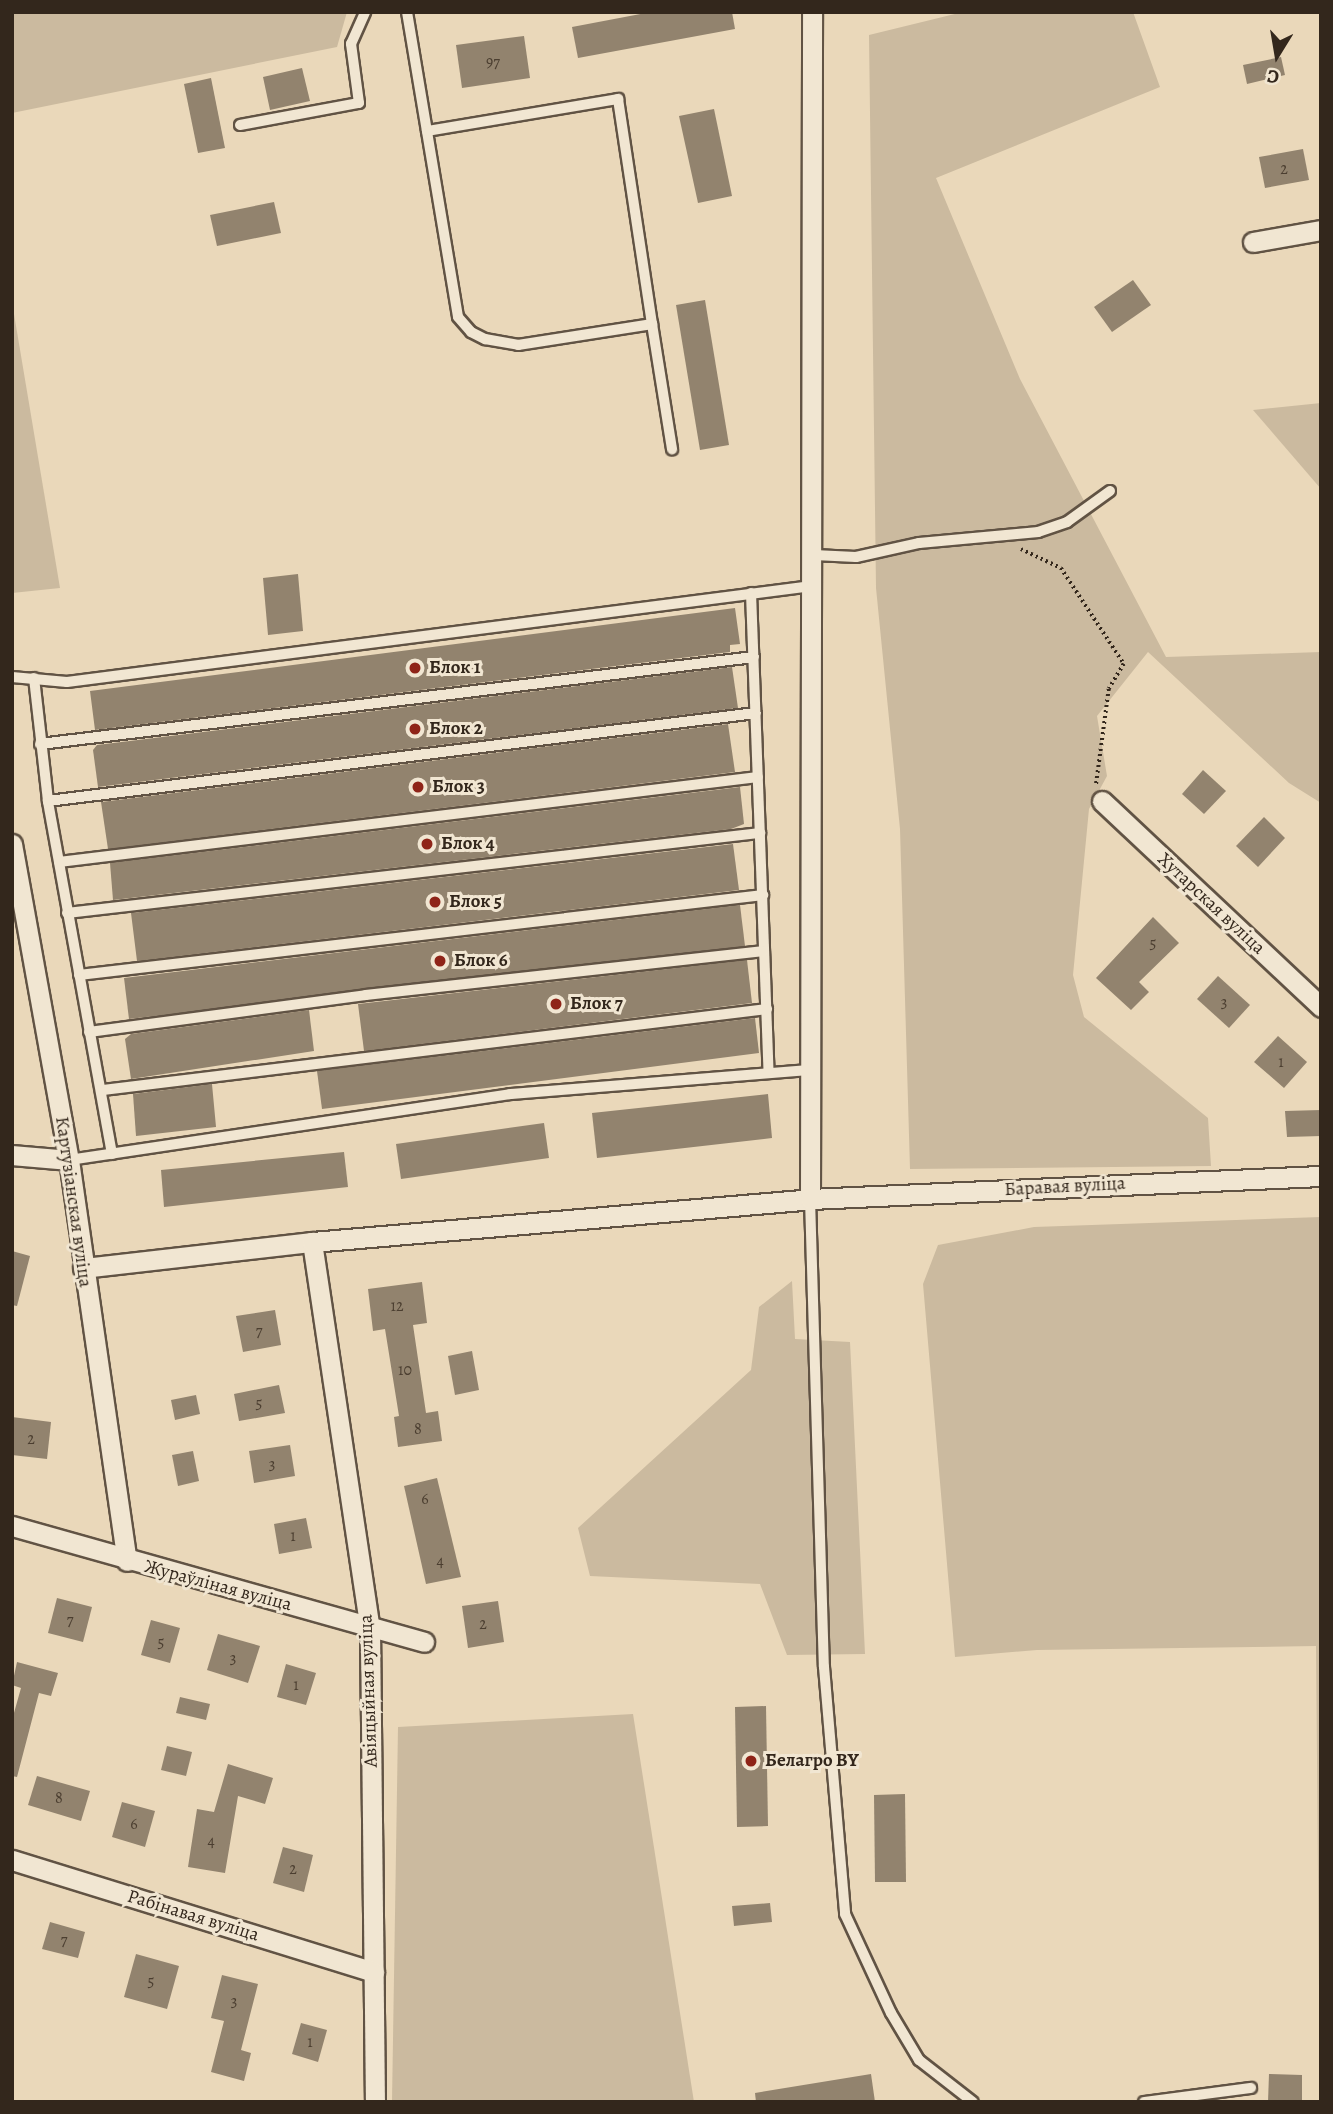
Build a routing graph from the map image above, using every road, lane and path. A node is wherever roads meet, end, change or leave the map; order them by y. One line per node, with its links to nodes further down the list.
1 (365, 12): 4 (lane)
2 (407, 12): 5 (lane)
3 (817, 13): 12 (street)
4 (240, 125)
5 (427, 131): 8 (lane); 8 (lane)
6 (1321, 230): 7 (street)
7 (1253, 242)
8 (652, 324): 9 (lane)
9 (672, 449)
10 (1110, 491): 11 (lane)
11 (989, 540): 12 (lane); 22 (path)
12 (814, 555): 13 (street)
13 (813, 586): 14 (lane); 33 (street)
14 (751, 593): 15 (lane); 17 (lane)
15 (754, 657): 18 (lane); 19 (lane)
16 (12, 677): 17 (lane)
17 (34, 678): 19 (lane)
18 (756, 713): 20 (lane); 21 (lane)
19 (40, 744): 21 (lane)
20 (758, 777): 23 (lane); 25 (lane)
21 (48, 801): 25 (lane)
22 (1102, 801): 30 (street, Хутарская вуліца)
23 (760, 833): 26 (lane); 27 (lane)
24 (12, 844): 38 (street, Картузіанская вуліца)
25 (59, 862): 27 (lane)
26 (763, 895): 28 (lane); 29 (lane)
27 (67, 913): 29 (lane)
28 (764, 951): 31 (lane); 32 (lane)
29 (79, 975): 32 (lane)
30 (1321, 1007)
31 (766, 1009): 34 (lane); 35 (lane)
32 (89, 1032): 35 (lane)
33 (810, 1070): 34 (lane); 40 (street)
34 (769, 1073): 36 (lane)
35 (103, 1090): 36 (lane)
36 (112, 1154): 38 (lane)
37 (12, 1155): 38 (street)
38 (69, 1160): 42 (street, Картузіанская вуліца)
39 (1321, 1176): 40 (street, Баравая вуліца)
40 (810, 1199): 41 (street, Баравая вуліца); 52 (lane)
41 (312, 1242): 42 (street, Баравая вуліца); 45 (street, Авіяцыйная вуліца)
42 (83, 1268): 44 (street, Картузіанская вуліца)
43 (12, 1526): 44 (street, Жураўліная вуліца)
44 (127, 1561): 45 (street, Жураўліная вуліца)
45 (370, 1628): 46 (street, Жураўліная вуліца); 48 (street, Авіяцыйная вуліца)
46 (424, 1643)
47 (12, 1860): 48 (street, Рабінавая вуліца)
48 (373, 1972): 51 (street, Авіяцыйная вуліца)
49 (1251, 2088): 50 (lane)
50 (1219, 2097): 53 (lane)
51 (375, 2102)
52 (973, 2102)
53 (1144, 2102)

